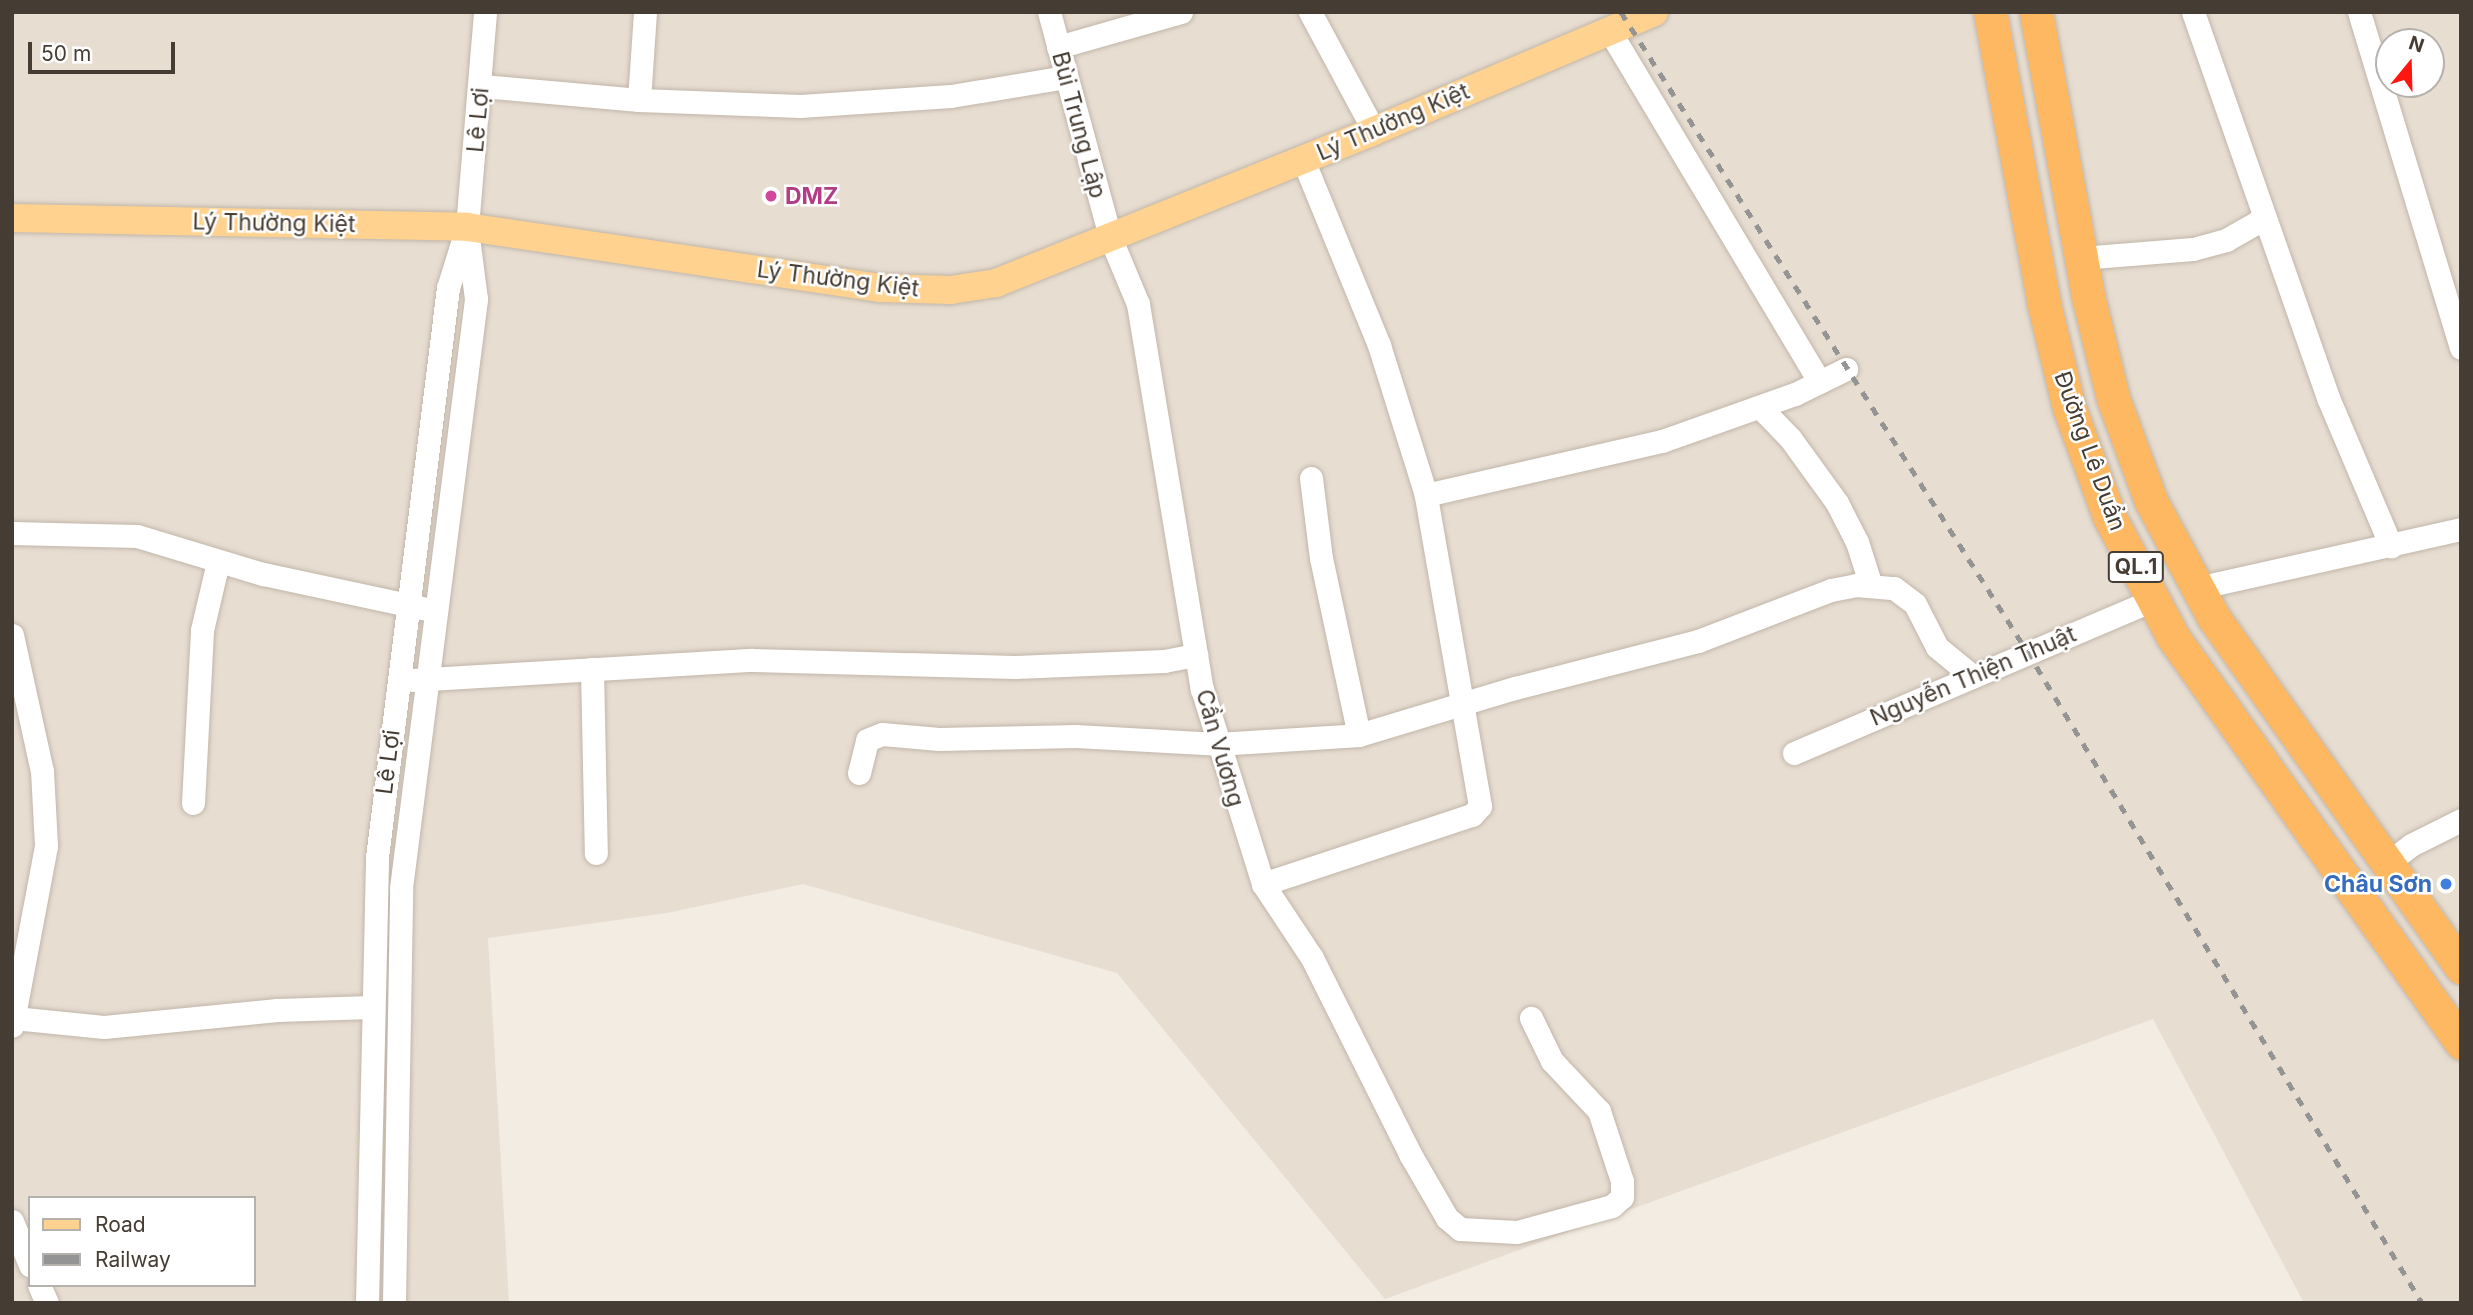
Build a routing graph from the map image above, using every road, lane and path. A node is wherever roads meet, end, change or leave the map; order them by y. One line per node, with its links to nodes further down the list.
1 (485, 12): 14 (street, Lê Lợi)
2 (645, 12): 15 (street)
3 (1049, 12): 12 (street, Bùi Trung Lập)
4 (1181, 12): 12 (street)
5 (1310, 12): 16 (street)
6 (1654, 12): 11 (main road, Lý Thường Kiệt)
7 (1990, 12): 37 (highway, Đường Lê Duẩn / QL.1)
8 (2036, 12): 22 (highway, Đường Lê Duẩn / QL.1)
9 (2193, 12): 19 (street)
10 (2359, 12): 23 (street)
11 (1609, 30): 16 (main road, Lý Thường Kiệt); 25 (street)
12 (1058, 47): 13 (street, Bùi Trung Lập)
13 (1066, 77): 15 (street); 21 (street, Bùi Trung Lập)
14 (482, 86): 15 (street); 20 (street, Lê Lợi)
15 (639, 100)
16 (1374, 131): 17 (main road, Lý Thường Kiệt)
17 (1303, 160): 21 (main road, Lý Thường Kiệt); 30 (street)
18 (12, 218): 20 (main road, Lý Thường Kiệt)
19 (2263, 219): 22 (street); 33 (street)
20 (467, 227): 21 (main road, Lý Thường Kiệt); 27 (street, Lê Lợi); 28 (street, Lê Lợi)
21 (1110, 237): 41 (street, Cần Vương)
22 (2081, 258): 36 (highway, Đường Lê Duẩn / QL.1)
23 (2461, 348)
24 (1846, 369): 25 (street)
25 (1820, 382): 26 (street)
26 (1760, 407): 30 (street); 35 (street)
27 (432, 415): 28 (street); 38 (street, Lê Lợi)
28 (461, 418): 39 (street, Lê Lợi)
29 (1311, 478): 47 (street)
30 (1426, 495): 46 (street)
31 (2461, 529): 33 (street)
32 (12, 533): 34 (street)
33 (2391, 546): 36 (street)
34 (218, 562): 38 (street); 51 (street)
35 (1871, 586): 43 (street); 46 (street)
36 (2197, 588): 56 (highway, Đường Lê Duẩn / QL.1)
37 (2153, 600): 43 (street, Nguyễn Thiện Thuật); 58 (highway, Đường Lê Duẩn / QL.1)
38 (408, 605): 39 (street); 45 (street, Lê Lợi)
39 (436, 612): 44 (street, Lê Lợi)
40 (12, 635): 62 (street)
41 (1196, 655): 42 (street); 48 (street, Cần Vương)
42 (592, 670): 44 (street); 53 (street)
43 (1971, 675): 49 (street, Nguyễn Thiện Thuật)
44 (427, 679): 45 (street); 55 (street, Lê Lợi)
45 (398, 682): 54 (street, Lê Lợi)
46 (1465, 704): 47 (street); 57 (street)
47 (1359, 735): 48 (street)
48 (1217, 744): 50 (street); 57 (street, Cần Vương)
49 (1794, 753)
50 (859, 773)
51 (192, 803)
52 (2461, 820): 56 (street)
53 (596, 853)
54 (377, 857): 55 (street); 60 (street, Lê Lợi)
55 (404, 858): 65 (street, Lê Lợi)
56 (2386, 864): 58 (highway); 59 (highway, Đường Lê Duẩn / QL.1)
57 (1263, 884): 61 (street, Cần Vương)
58 (2348, 888): 63 (highway, Đường Lê Duẩn / QL.1)
59 (2461, 967)
60 (371, 1007): 62 (street); 64 (street, Lê Lợi)
61 (1531, 1018)
62 (13, 1022)
63 (2461, 1043)
64 (370, 1115): 65 (street); 70 (street, Lê Lợi)
65 (397, 1116): 71 (street, Lê Lợi)
66 (12, 1221): 67 (street)
67 (28, 1260)
68 (40, 1287): 69 (street)
69 (47, 1303)
70 (367, 1303)
71 (394, 1303)

